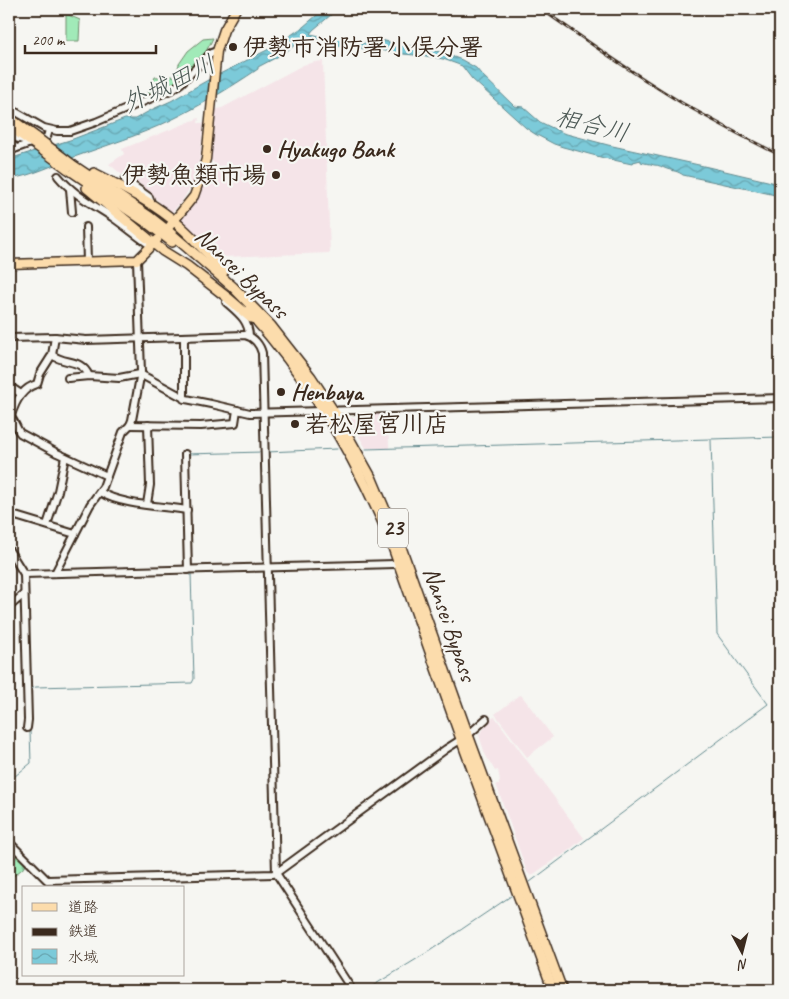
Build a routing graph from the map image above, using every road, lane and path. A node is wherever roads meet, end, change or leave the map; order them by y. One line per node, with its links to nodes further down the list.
1 (236, 9): 2 (main road)
2 (217, 51): 6 (street); 18 (main road)
3 (9, 108): 6 (street)
4 (9, 118): 8 (highway, Nansei Bypass / 23)
5 (9, 126): 8 (highway, Nansei Bypass / 23)
6 (49, 130): 10 (street)
7 (9, 135): 8 (street)
8 (35, 140): 12 (highway, Nansei Bypass / 23, bridge)
9 (9, 142): 10 (street)
10 (16, 148): 11 (street)
11 (9, 151)
12 (66, 164): 16 (highway); 20 (highway); 25 (highway, Nansei Bypass / 23)
13 (58, 176): 15 (street)
14 (125, 180): 16 (street)
15 (70, 189): 17 (street); 20 (street)
16 (153, 206): 18 (highway)
17 (72, 212)
18 (171, 224): 25 (highway)
19 (86, 226): 23 (street)
20 (154, 243): 21 (highway); 22 (main road)
21 (163, 251): 25 (highway); 26 (street)
22 (137, 260): 23 (main road); 30 (street)
23 (87, 262): 24 (main road)
24 (9, 264)
25 (268, 329): 31 (street); 41 (highway, Nansei Bypass / 23); 42 (highway, Nansei Bypass / 23)
26 (249, 336): 28 (street); 31 (street)
27 (55, 337): 29 (street); 30 (street); 32 (street)
28 (184, 337): 30 (street); 39 (street)
29 (9, 338)
30 (140, 338): 33 (street)
31 (256, 342): 43 (street)
32 (52, 355): 34 (street); 37 (street)
33 (140, 374): 34 (street); 39 (street); 45 (street)
34 (89, 376): 35 (street)
35 (68, 378)
36 (9, 386): 37 (street)
37 (21, 394): 44 (street)
38 (780, 398): 42 (street)
39 (184, 399): 40 (street)
40 (237, 410): 43 (street); 46 (street)
41 (324, 411): 42 (street); 43 (street); 66 (highway, Nansei Bypass / 23)
42 (334, 411): 66 (highway, Nansei Bypass / 23)
43 (264, 412): 58 (street)
44 (10, 419): 48 (street)
45 (130, 425): 46 (street); 49 (street)
46 (148, 425): 51 (street)
47 (185, 454): 52 (street)
48 (65, 457): 49 (street); 54 (street)
49 (107, 476): 50 (street)
50 (100, 492): 51 (street); 55 (street)
51 (147, 504): 52 (street)
52 (187, 510): 59 (street)
53 (9, 514): 54 (street)
54 (47, 525): 55 (street)
55 (75, 534): 60 (street)
56 (9, 550): 61 (street)
57 (395, 564): 58 (street)
58 (268, 567): 59 (street); 68 (street)
59 (190, 570): 60 (street)
60 (55, 573): 61 (street)
61 (24, 574): 62 (street)
62 (24, 594): 63 (street); 65 (street)
63 (9, 607)
64 (486, 719): 66 (street)
65 (27, 728)
66 (464, 737): 68 (street); 70 (highway, Nansei Bypass / 23); 71 (highway, Nansei Bypass / 23)
67 (9, 842): 68 (street)
68 (276, 873): 69 (street)
69 (352, 990)
70 (553, 990)
71 (562, 990)

